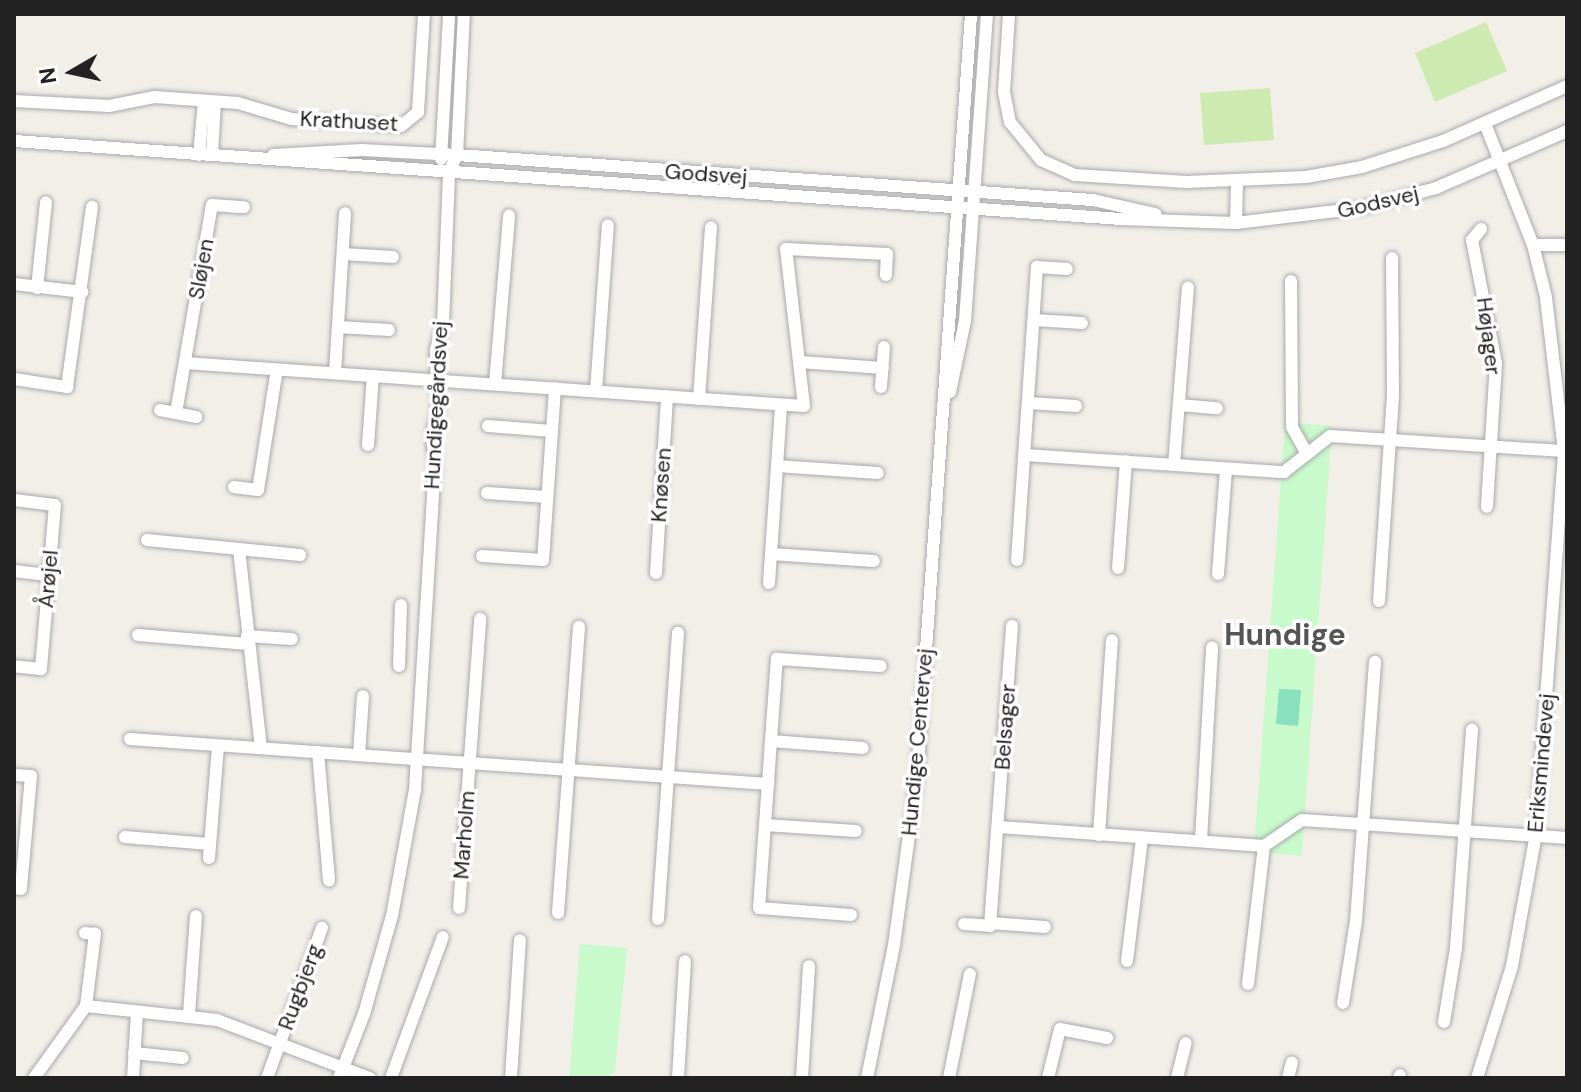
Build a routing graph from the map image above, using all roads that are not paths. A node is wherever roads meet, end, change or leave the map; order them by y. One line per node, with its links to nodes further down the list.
1 (424, 14): 9 (street, Krathuset)
2 (449, 14): 14 (street)
3 (464, 14): 15 (street)
4 (971, 14): 20 (street, Hundige Centervej)
5 (987, 14): 21 (street, Hundige Centervej)
6 (1009, 14): 19 (street)
7 (1567, 86): 10 (street)
8 (14, 101): 9 (street)
9 (209, 101): 13 (street)
10 (1485, 124): 17 (street, Eriksmindevej); 19 (street)
11 (1567, 131): 17 (street, Godsvej)
12 (14, 141): 13 (street, Godsvej)
13 (206, 155): 16 (street, Godsvej)
14 (438, 155): 15 (street, Godsvej); 16 (street, Godsvej); 18 (street)
15 (457, 155): 18 (street); 20 (street, Godsvej)
16 (233, 156): 18 (street, Godsvej)
17 (1503, 162): 30 (street, Godsvej); 34 (street, Eriksmindevej)
18 (449, 172): 25 (street, Godsvej); 58 (street, Hundigegårdsvej)
19 (1237, 182): 30 (street)
20 (957, 191): 21 (street, Godsvej); 25 (street, Hundige Centervej)
21 (974, 191): 26 (street, Hundige Centervej); 29 (street, Godsvej)
22 (46, 202): 43 (street)
23 (92, 207): 45 (street)
24 (244, 207): 52 (street, Sløjen)
25 (956, 208): 26 (street, Godsvej); 65 (street, Hundige Centervej)
26 (973, 209): 29 (street, Godsvej); 65 (street, Hundige Centervej)
27 (345, 213): 36 (street)
28 (509, 216): 59 (street)
29 (1177, 219): 30 (street, Godsvej)
30 (1236, 223)
31 (608, 225): 62 (street)
32 (711, 227): 64 (street)
33 (1481, 229): 78 (street, Højager)
34 (1533, 245): 35 (street); 79 (street, Eriksmindevej)
35 (1567, 245)
36 (343, 254): 37 (street); 48 (street)
37 (393, 257)
38 (1392, 258): 76 (street)
39 (1067, 269): 46 (street)
40 (886, 275): 51 (street)
41 (1291, 281): 80 (street)
42 (14, 284): 43 (street)
43 (37, 288): 45 (street)
44 (1188, 288): 68 (street)
45 (83, 292): 57 (street)
46 (1034, 320): 47 (street); 66 (street)
47 (1082, 323)
48 (338, 327): 49 (street); 55 (street)
49 (389, 330)
50 (884, 347): 53 (street)
51 (800, 362): 53 (street); 67 (street)
52 (185, 363): 54 (street); 72 (street, Sløjen)
53 (883, 368): 60 (street)
54 (277, 369): 55 (street); 87 (street)
55 (335, 373): 56 (street)
56 (373, 376): 58 (street); 77 (street)
57 (14, 379)
58 (436, 380): 59 (street); 113 (street, Hundigegårdsvej)
59 (495, 384): 61 (street)
60 (881, 387)
61 (555, 388): 62 (street); 75 (street)
62 (596, 391): 63 (street)
63 (667, 396): 64 (street); 101 (street, Knøsen)
64 (699, 399): 67 (street)
65 (946, 403): 192 (street, Hundige Centervej)
66 (1028, 403): 69 (street); 81 (street)
67 (781, 405): 84 (street)
68 (1179, 405): 70 (street); 83 (street)
69 (1076, 406)
70 (1217, 408)
71 (160, 410): 72 (street)
72 (176, 413): 73 (street)
73 (196, 417)
74 (488, 426): 75 (street)
75 (552, 431): 89 (street)
76 (1390, 440): 78 (street); 80 (street); 105 (street)
77 (368, 445)
78 (1492, 447): 79 (street); 91 (street, Højager)
79 (1565, 447): 144 (street, Eriksmindevej)
80 (1307, 454): 85 (street)
81 (1025, 455): 82 (street); 97 (street)
82 (1126, 461): 83 (street); 99 (street)
83 (1174, 465): 85 (street)
84 (777, 466): 86 (street); 94 (street)
85 (1226, 469): 102 (street)
86 (878, 473)
87 (234, 487)
88 (487, 493): 89 (street)
89 (547, 497): 96 (street)
90 (14, 500): 103 (street, Årøjel)
91 (1487, 507)
92 (147, 540): 93 (street)
93 (239, 549): 95 (street); 115 (street)
94 (771, 554): 98 (street); 104 (street)
95 (300, 555)
96 (482, 556)
97 (1017, 560)
98 (874, 561)
99 (1118, 568)
100 (14, 571): 103 (street)
101 (656, 573)
102 (1218, 574)
103 (49, 575): 121 (street, Årøjel)
104 (769, 583)
105 (1379, 601)
106 (401, 605): 112 (street)
107 (480, 619): 134 (street, Marholm)
108 (1012, 626): 141 (street, Belsager)
109 (579, 627): 135 (street)
110 (678, 633): 137 (street)
111 (138, 635): 115 (street)
112 (400, 637): 113 (street); 122 (street)
113 (423, 637): 133 (street, Hundigegårdsvej)
114 (292, 639): 115 (street)
115 (248, 640): 129 (street)
116 (1112, 640): 145 (street)
117 (770, 646): 119 (street)
118 (1212, 647): 149 (street)
119 (777, 659): 123 (street); 127 (street)
120 (1375, 662): 139 (street)
121 (14, 666)
122 (399, 666)
123 (881, 666)
124 (363, 696): 132 (street)
125 (1472, 730): 142 (street)
126 (130, 739): 128 (street, Marholm)
127 (771, 741): 130 (street); 138 (street)
128 (218, 746): 129 (street, Marholm); 150 (street)
129 (261, 748): 131 (street, Marholm)
130 (863, 748)
131 (318, 752): 132 (street, Marholm); 153 (street)
132 (359, 755): 133 (street, Marholm)
133 (416, 758): 134 (street, Marholm); 183 (street, Hundigegårdsvej)
134 (469, 762): 135 (street, Marholm); 155 (street, Marholm)
135 (568, 769): 137 (street, Marholm); 156 (street)
136 (14, 775): 154 (street)
137 (668, 777): 138 (street, Marholm); 159 (street)
138 (768, 784): 140 (street)
139 (1362, 823): 142 (street); 151 (street); 172 (street)
140 (765, 825): 143 (street); 157 (street)
141 (999, 827): 145 (street); 160 (street, Belsager)
142 (1466, 830): 144 (street); 176 (street)
143 (856, 831)
144 (1536, 834): 148 (street); 197 (street, Eriksmindevej)
145 (1099, 835): 147 (street)
146 (125, 837): 150 (street)
147 (1142, 838): 149 (street); 168 (street)
148 (1567, 838)
149 (1201, 840): 151 (street)
150 (210, 844): 152 (street)
151 (1264, 846): 171 (street)
152 (209, 858)
153 (329, 881)
154 (14, 888)
155 (459, 908)
156 (558, 913)
157 (851, 915)
158 (196, 916): 175 (street)
159 (658, 919)
160 (990, 923): 161 (street); 162 (street)
161 (964, 924)
162 (1045, 927)
163 (322, 928): 179 (street, Rugbjerg)
164 (85, 933): 173 (street)
165 (443, 937): 188 (street)
166 (520, 940): 189 (street)
167 (685, 961): 190 (street)
168 (1127, 961)
169 (809, 966): 191 (street)
170 (970, 974): 193 (street)
171 (1248, 984)
172 (1343, 1003)
173 (86, 1006): 174 (street, Rugbjerg); 184 (street)
174 (137, 1012): 175 (street, Rugbjerg); 180 (street)
175 (189, 1014): 179 (street, Rugbjerg)
176 (1444, 1022)
177 (1107, 1038): 194 (street)
178 (1186, 1043): 195 (street)
179 (279, 1045): 183 (street, Rugbjerg); 186 (street, Rugbjerg)
180 (134, 1053): 181 (street); 185 (street)
181 (183, 1058)
182 (1292, 1062): 196 (street)
183 (341, 1073): 187 (street, Rugbjerg)
184 (34, 1078)
185 (133, 1078)
186 (267, 1078)
187 (370, 1078)
188 (391, 1078)
189 (511, 1078)
190 (678, 1078)
191 (802, 1078)
192 (867, 1078)
193 (949, 1078)
194 (1048, 1078)
195 (1177, 1078)
196 (1288, 1078)
197 (1477, 1078)

